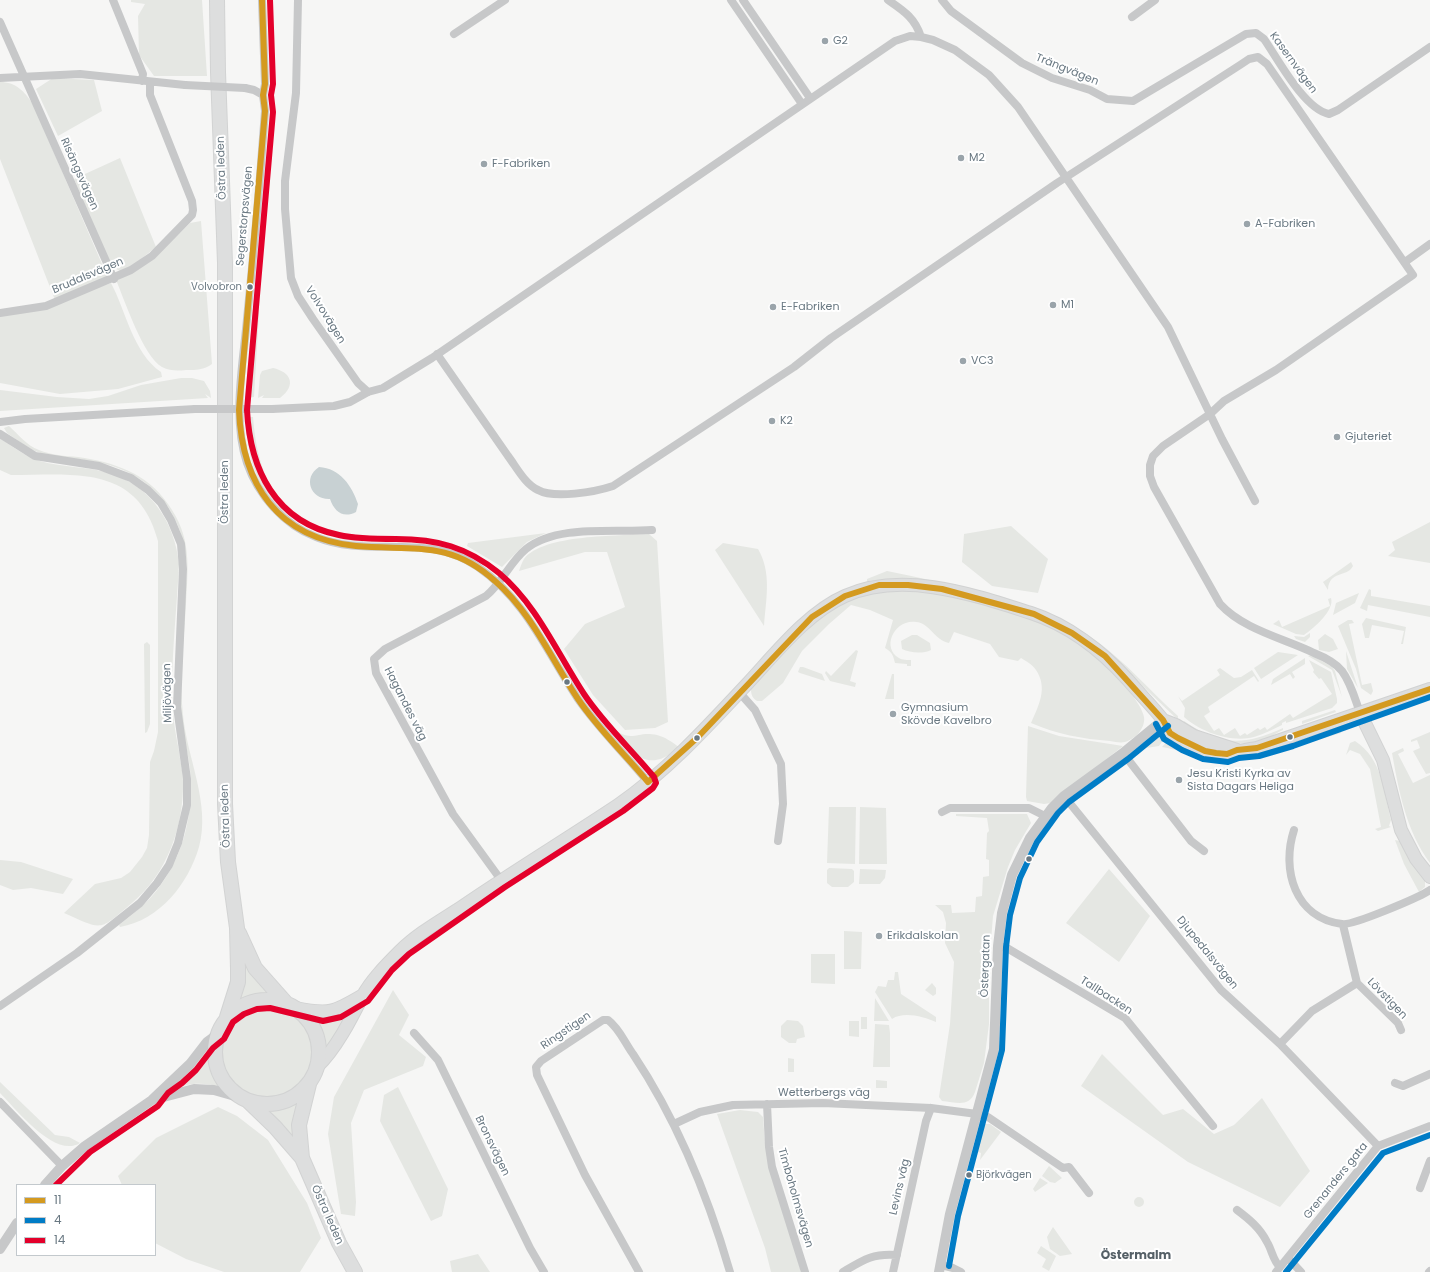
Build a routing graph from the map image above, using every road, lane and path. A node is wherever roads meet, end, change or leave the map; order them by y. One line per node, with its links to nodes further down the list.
1 (113, 0): 21 (street)
2 (212, 0): 17 (highway, Östra leden)
3 (217, 0): 17 (highway, Östra leden)
4 (262, 0): 22 (street, Segerstorpsvägen)
5 (298, 0): 31 (street, Volvovägen)
6 (505, 0): 14 (street)
7 (731, 0): 24 (street)
8 (743, 0): 23 (street)
9 (888, 0): 15 (street)
10 (942, 0): 18 (street, Trängvägen)
11 (1155, 0): 12 (street)
12 (1132, 17)
13 (0, 22): 20 (street, Risängsvägen)
14 (454, 34)
15 (921, 37): 23 (street); 25 (street)
16 (1430, 47): 18 (street, Kasernvägen)
17 (218, 55): 54 (highway, Östra leden)
18 (1195, 63)
19 (0, 78): 20 (street)
20 (25, 78): 21 (street); 28 (street, Risängsvägen)
21 (146, 82): 22 (street, bridge); 28 (street, Brudalsvägen)
22 (262, 96): 37 (street, Segerstorpsvägen)
23 (810, 98): 24 (street)
24 (802, 104): 30 (street)
25 (1066, 178): 27 (street); 30 (street); 32 (street)
26 (1430, 244): 27 (street)
27 (1405, 262): 32 (street)
28 (114, 279): 29 (street, Brudalsvägen)
29 (0, 313)
30 (437, 354): 31 (street)
31 (368, 392): 33 (street, bridge)
32 (1210, 414): 35 (street); 40 (street)
33 (0, 422)
34 (0, 434): 58 (street, Miljövägen)
35 (1255, 501)
36 (652, 530): 37 (street, Hagandes väg)
37 (498, 583): 43 (street, Segerstorpsvägen); 51 (street, Hagandes väg)
38 (1430, 689): 40 (main road)
39 (739, 692): 41 (main road); 43 (main road); 48 (street)
40 (1360, 713): 41 (main road); 50 (main road)
41 (1163, 720): 42 (street, Östergatan)
42 (1123, 753): 44 (street, Östergatan); 49 (street)
43 (648, 782): 51 (main road)
44 (1064, 796): 46 (street, Östergatan); 64 (street, Djupedalsvägen)
45 (942, 812): 46 (street)
46 (1045, 816): 55 (street, Östergatan)
47 (1294, 830): 53 (street)
48 (778, 841)
49 (1204, 851)
50 (1430, 878)
51 (501, 880): 57 (main road)
52 (1430, 890): 53 (street)
53 (1343, 925): 56 (street, Lövstigen)
54 (237, 928): 59 (highway, Östra leden); 60 (highway, Östra leden)
55 (998, 946): 74 (street, Östergatan); 76 (street, Tallbacken)
56 (1357, 983): 61 (street, Lövstigen); 64 (street, Lövstigen)
57 (363, 994): 59 (main road); 65 (main road)
58 (0, 1006)
59 (291, 1006): 60 (highway); 65 (highway)
60 (227, 1017): 63 (highway)
61 (1401, 1030)
62 (414, 1033): 93 (street, Bronsvägen)
63 (218, 1034): 69 (highway); 70 (street)
64 (1280, 1044): 78 (street, Djupedalsvägen)
65 (317, 1067): 67 (highway)
66 (1430, 1074): 68 (street)
67 (309, 1083): 69 (highway); 79 (highway, Östra leden)
68 (1395, 1083)
69 (245, 1099): 70 (street); 79 (highway, Östra leden)
70 (152, 1100): 81 (street)
71 (0, 1102): 81 (street)
72 (767, 1104): 73 (street, Wetterbergs väg); 75 (street, Wetterbergs väg); 96 (street, Timboholmsvägen)
73 (932, 1108): 74 (street, Wetterbergs väg); 88 (street, Levins väg)
74 (976, 1114): 84 (street); 90 (street, Östergatan)
75 (674, 1124): 94 (street, Ringstigen); 95 (street, Ringstigen)
76 (1214, 1126)
77 (1430, 1126): 78 (street, Grenanders gata)
78 (1378, 1146): 89 (street, Grenanders gata)
79 (302, 1158): 92 (highway, Östra leden)
80 (1430, 1161): 83 (street)
81 (62, 1166): 82 (street)
82 (46, 1184)
83 (1420, 1188)
84 (1090, 1193)
85 (1237, 1210): 91 (street)
86 (16, 1225): 87 (street)
87 (0, 1249)
88 (897, 1255): 97 (street); 98 (street, Levins väg)
89 (1288, 1258): 91 (street, Grenanders gata); 100 (street)
90 (940, 1269): 99 (street)
91 (1278, 1270)
92 (355, 1272)
93 (544, 1272)
94 (639, 1272)
95 (730, 1272)
96 (805, 1272)
97 (843, 1272)
98 (893, 1272)
99 (961, 1272)
100 (1301, 1272)

